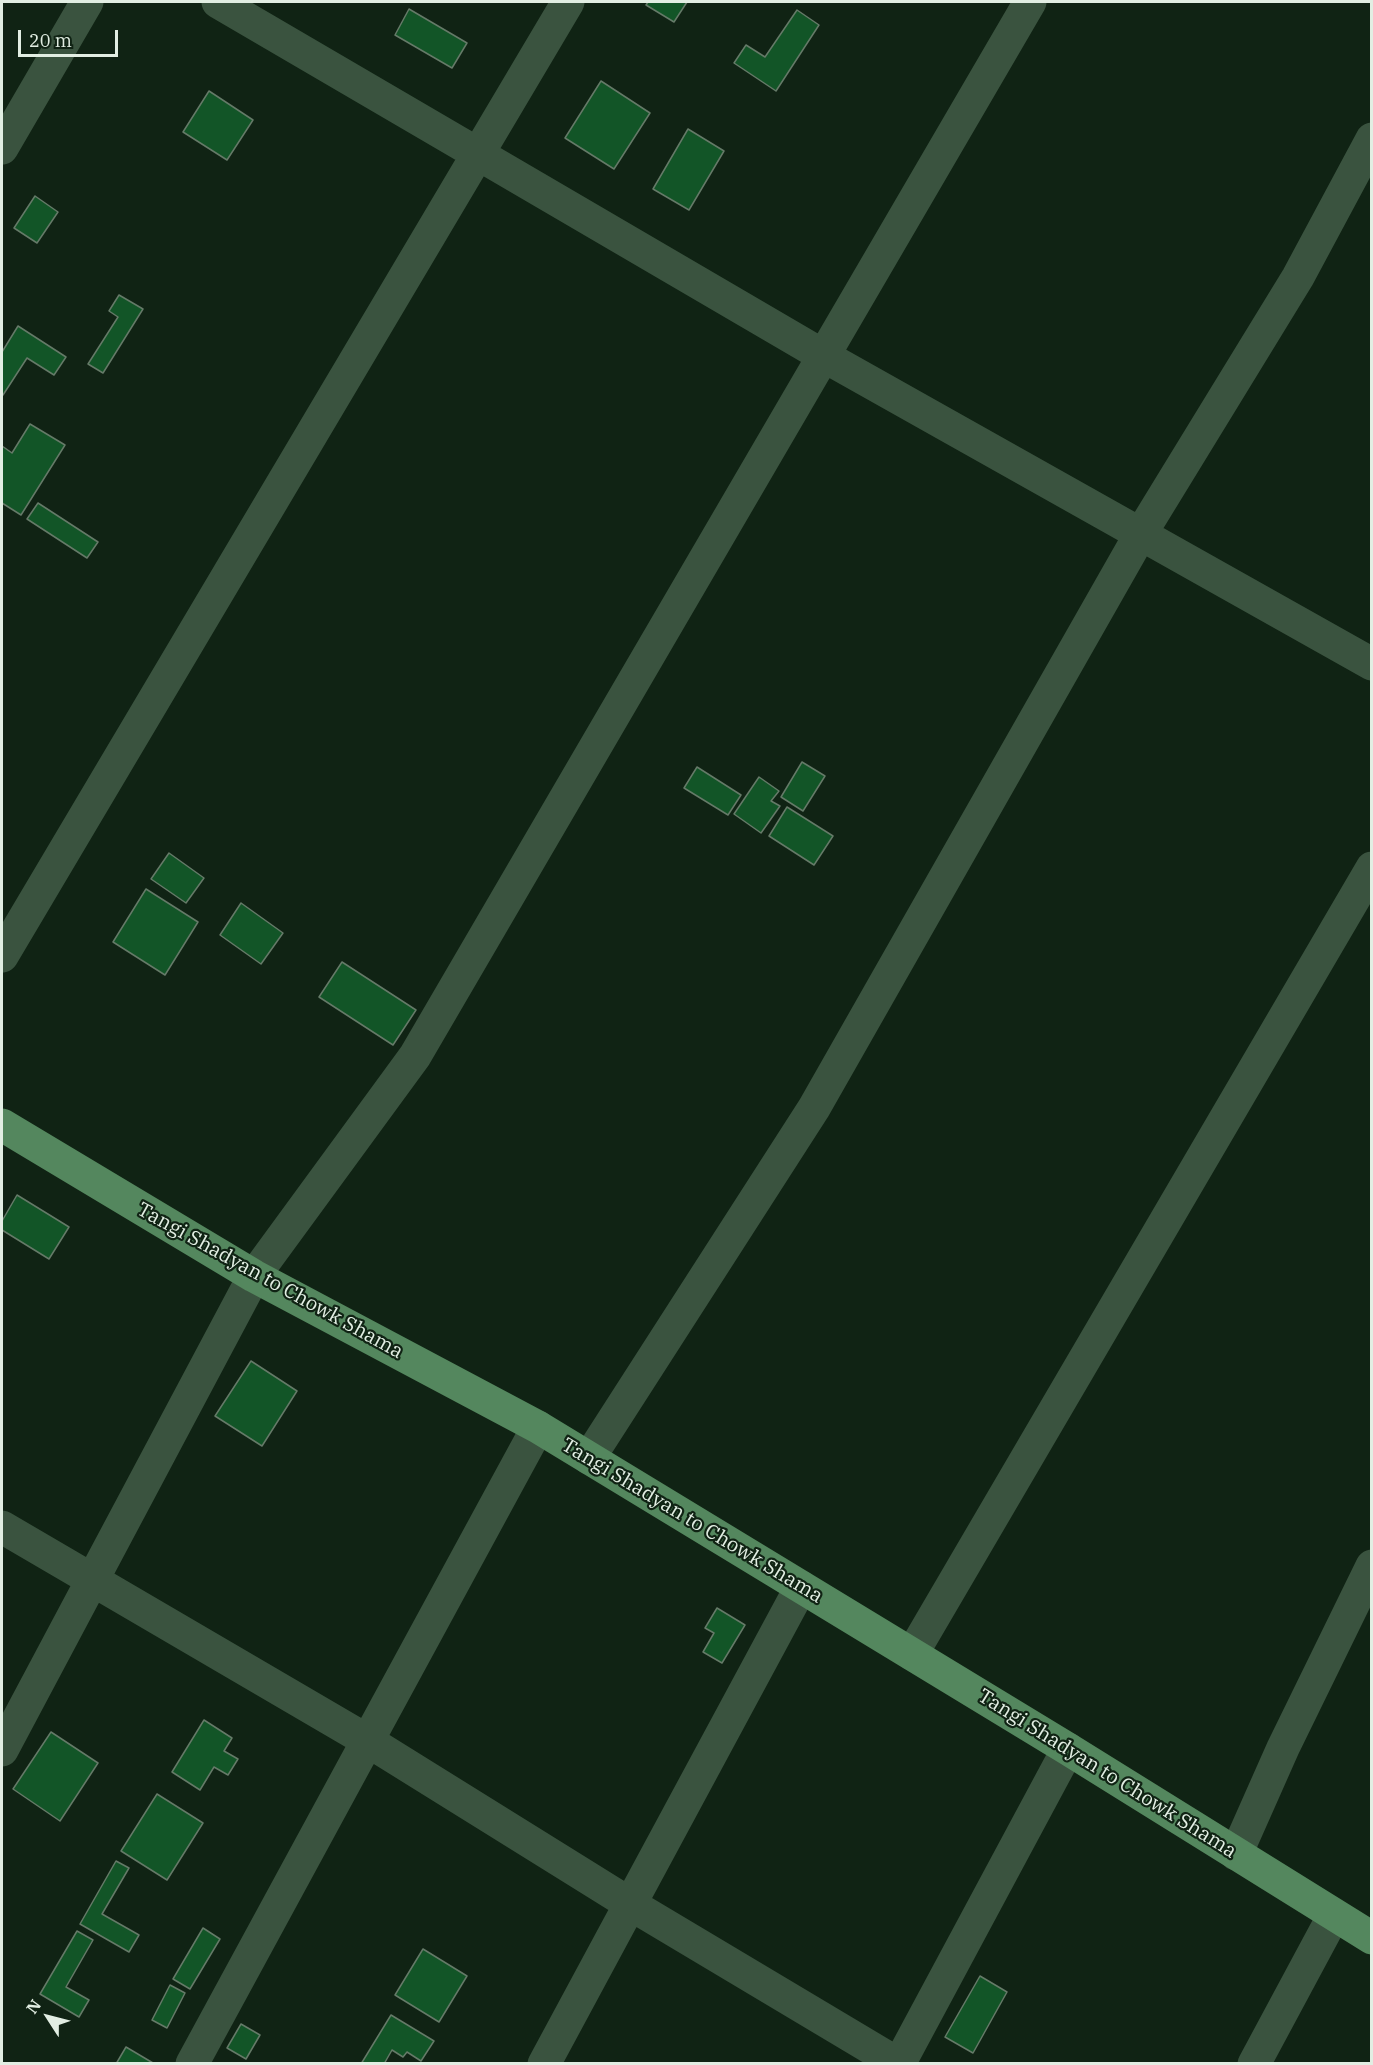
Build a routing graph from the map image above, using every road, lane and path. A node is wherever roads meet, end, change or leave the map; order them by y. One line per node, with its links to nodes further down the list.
1 (87, 2): 6 (street)
2 (218, 2): 7 (street)
3 (568, 2): 7 (street)
4 (1030, 2): 8 (street)
5 (1371, 139): 9 (street)
6 (2, 148)
7 (479, 154): 8 (street); 12 (street)
8 (822, 355): 9 (street); 14 (street)
9 (1140, 535): 10 (street); 16 (street)
10 (1371, 664)
11 (1371, 868): 21 (street)
12 (2, 956)
13 (2, 1125): 14 (main road, Tangi Shadyan to Chowk Shama)
14 (254, 1276): 15 (main road, Tangi Shadyan to Chowk Shama); 19 (street)
15 (538, 1427): 16 (main road, Tangi Shadyan to Chowk Shama); 22 (street)
16 (589, 1458): 20 (main road, Tangi Shadyan to Chowk Shama)
17 (2, 1527): 19 (street)
18 (1371, 1566): 25 (street)
19 (92, 1580): 22 (street); 24 (street)
20 (801, 1587): 21 (main road, Tangi Shadyan to Chowk Shama); 26 (street)
21 (912, 1654): 23 (main road, Tangi Shadyan to Chowk Shama)
22 (368, 1741): 26 (street); 29 (street)
23 (1068, 1749): 25 (main road, Tangi Shadyan to Chowk Shama); 31 (street)
24 (2, 1750)
25 (1236, 1854): 27 (main road, Tangi Shadyan to Chowk Shama)
26 (630, 1904): 30 (street); 31 (street)
27 (1334, 1915): 28 (main road, Tangi Shadyan to Chowk Shama); 32 (street)
28 (1371, 1938)
29 (192, 2064)
30 (544, 2064)
31 (899, 2064)
32 (1254, 2064)

